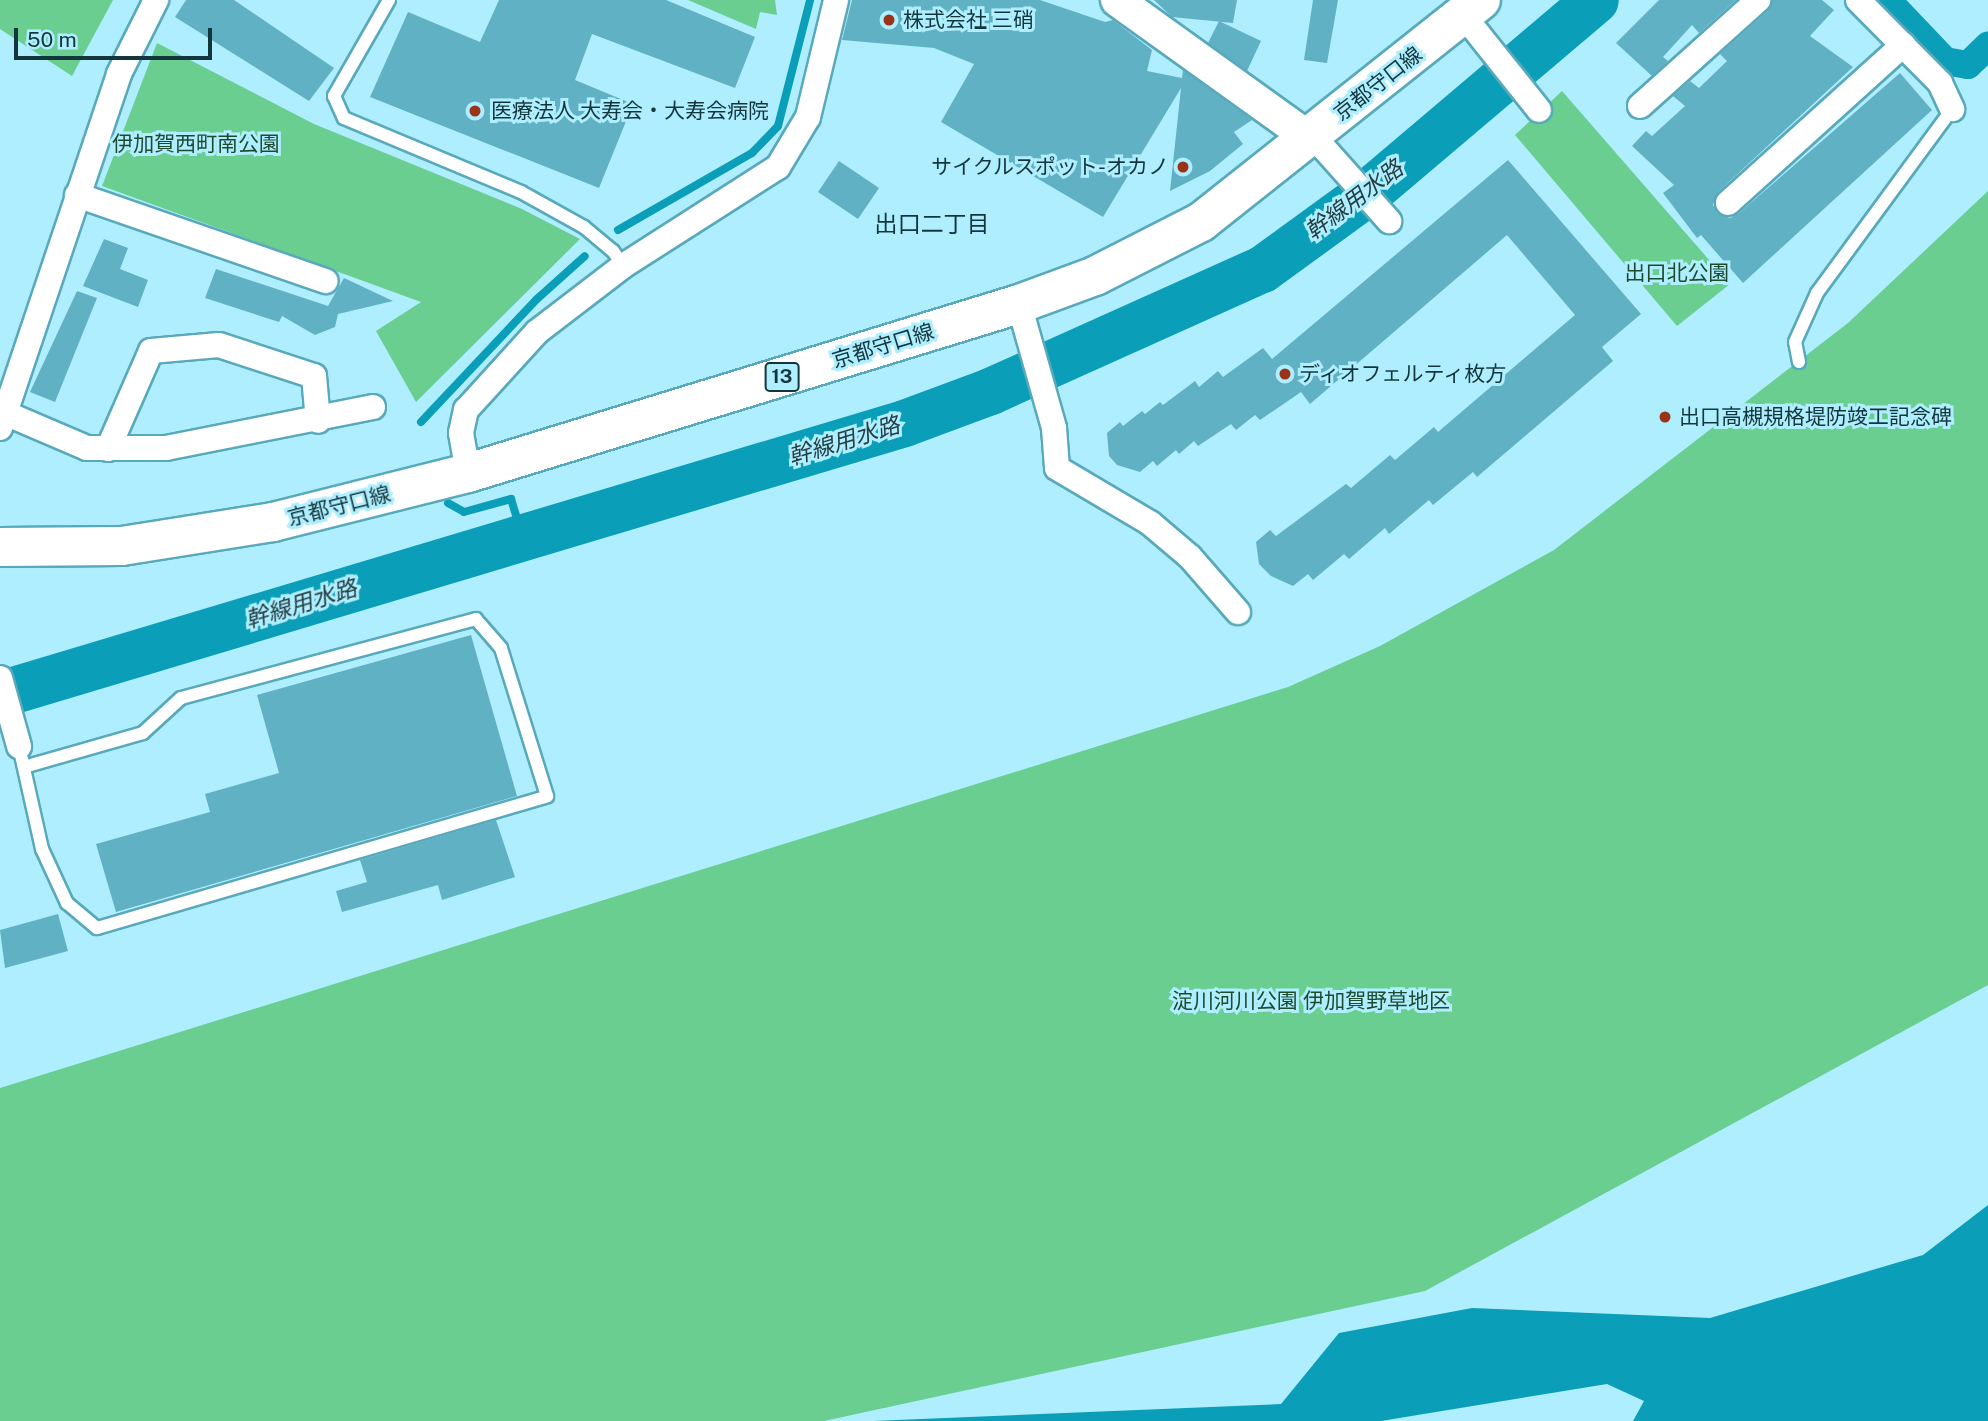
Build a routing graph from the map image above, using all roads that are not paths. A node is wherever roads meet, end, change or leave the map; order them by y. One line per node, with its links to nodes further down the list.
1 (156, 0): 13 (street)
2 (388, 0): 16 (lane)
3 (836, 0): 16 (street)
4 (1117, 0): 12 (street)
5 (1758, 0): 9 (street)
6 (1858, 0): 8 (street)
7 (1473, 15): 11 (street); 12 (main road, 京都守口線 / 13)
8 (1903, 45): 10 (street); 14 (street)
9 (1640, 106)
10 (1952, 109): 19 (lane)
11 (1539, 110)
12 (1315, 142): 15 (street); 18 (main road, 京都守口線 / 13)
13 (77, 195): 17 (street); 21 (street)
14 (1728, 203)
15 (1389, 220)
16 (623, 266): 24 (street)
17 (326, 281)
18 (1021, 313): 24 (main road, 京都守口線 / 13); 26 (street)
19 (1799, 362)
20 (373, 407): 22 (street)
21 (2, 421): 23 (street)
22 (318, 421): 23 (street); 23 (street)
23 (108, 449)
24 (468, 473): 25 (main road, 京都守口線 / 13)
25 (0, 547)
26 (1238, 612)
27 (0, 678): 28 (street)
28 (22, 756): 28 (lane)

